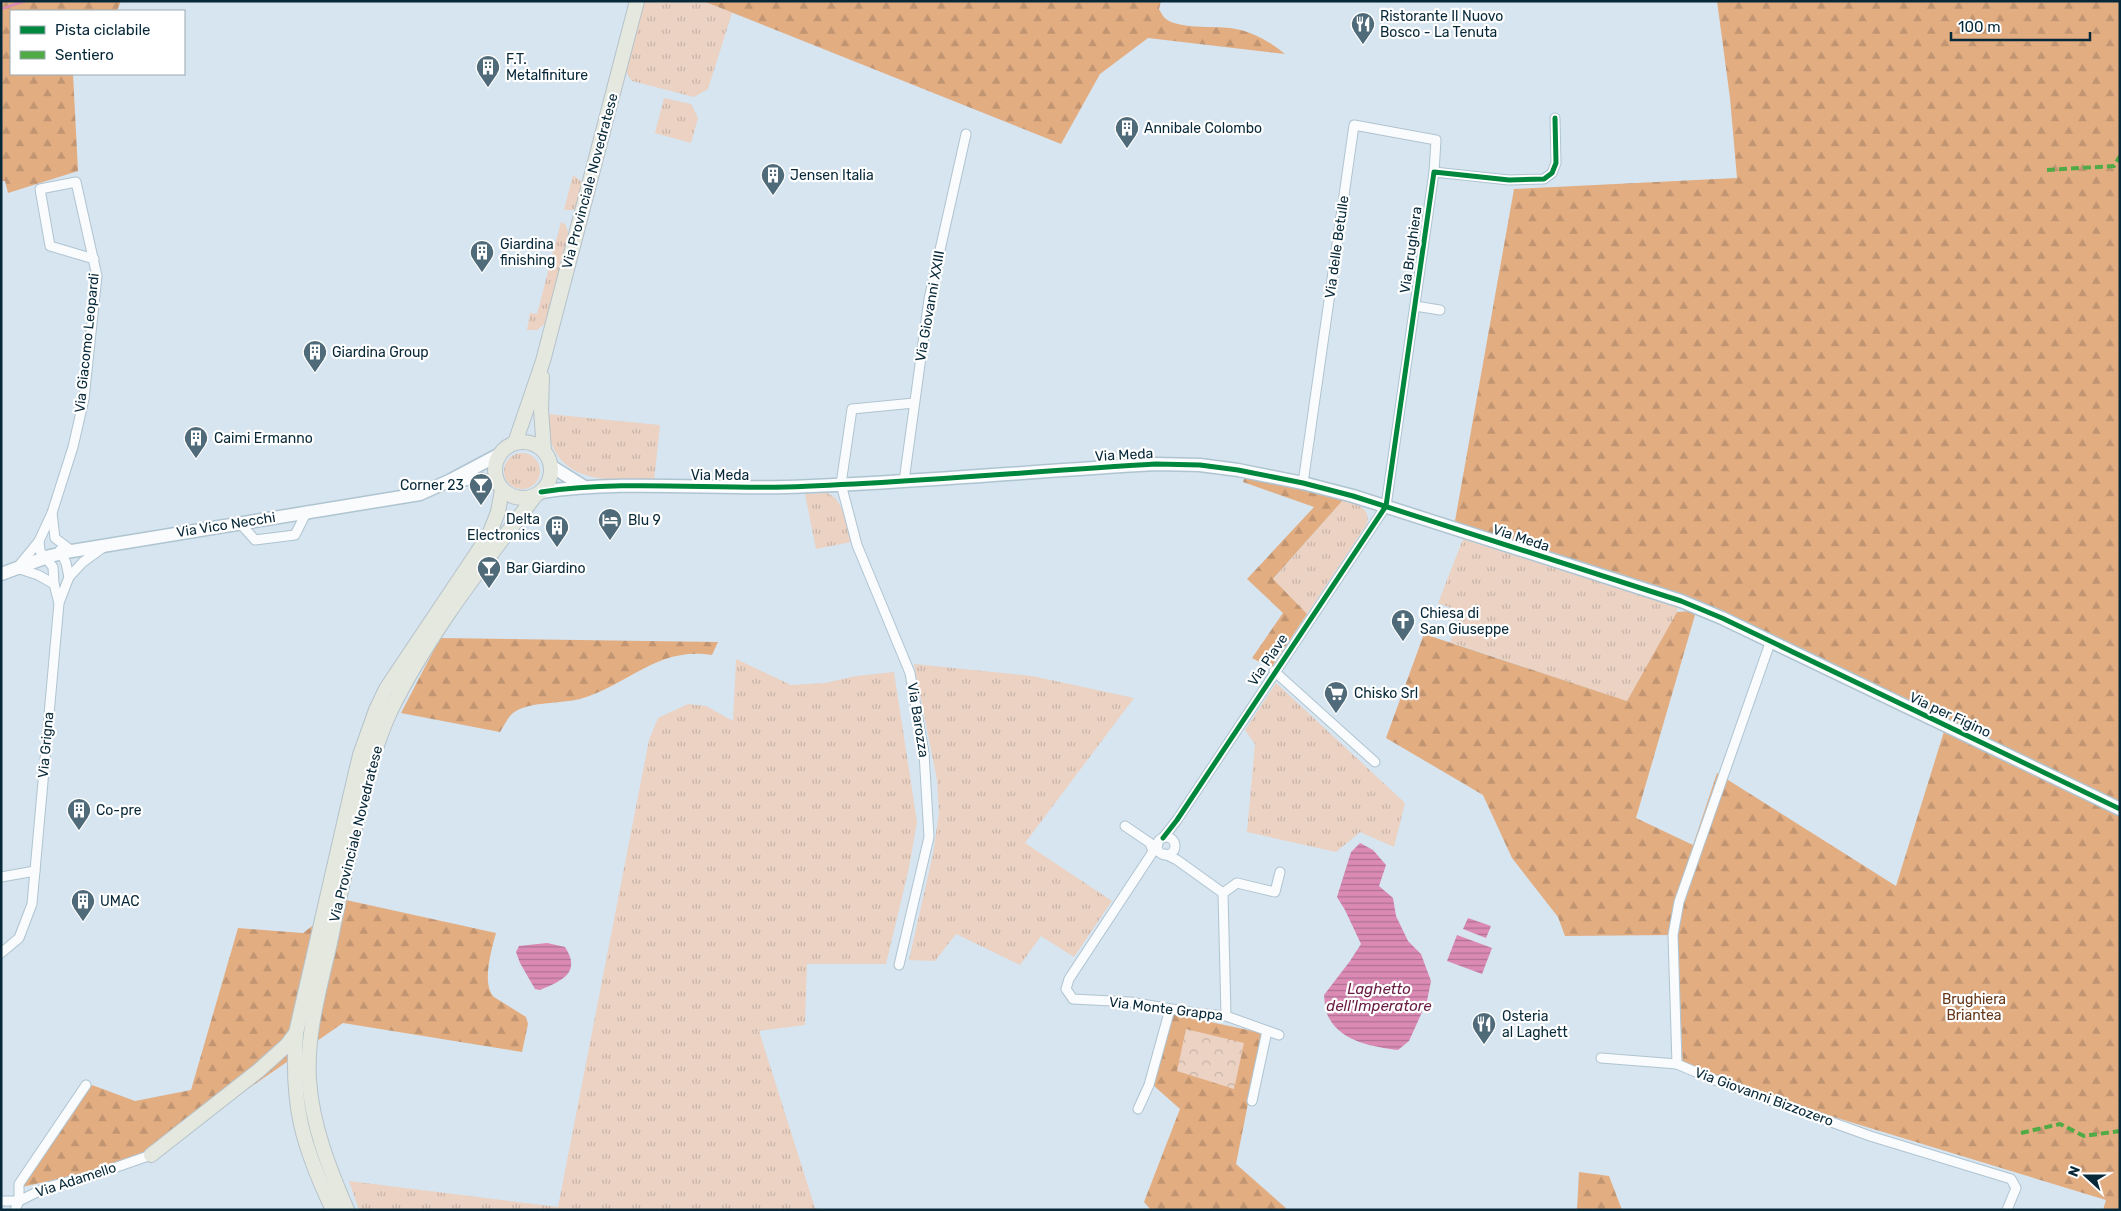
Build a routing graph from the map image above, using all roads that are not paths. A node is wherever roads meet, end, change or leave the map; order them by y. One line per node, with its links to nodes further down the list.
1 (637, 1): 8 (main road, Via Provinciale Novedratese)
2 (1555, 118): 4 (street)
3 (966, 134): 9 (street, Via Giovanni XXIII)
4 (1434, 172): 6 (street, Via Brughiera); 16 (street, Via delle Betulle)
5 (94, 259): 5 (street, Via Giacomo Leopardi); 23 (street, Via Giacomo Leopardi)
6 (1415, 306): 7 (street); 21 (street, Via Brughiera)
7 (1440, 310)
8 (543, 361): 10 (main road, Via Provinciale Novedratese); 11 (main road, Via Provinciale Novedratese)
9 (914, 404): 15 (street, Via Giovanni XXIII); 17 (street)
10 (515, 443): 11 (main road); 12 (main road)
11 (544, 452): 13 (main road)
12 (500, 454): 14 (street, Via Vico Necchi); 19 (main road)
13 (551, 466): 18 (street); 20 (main road)
14 (451, 480): 19 (street, Via Vico Necchi); 22 (street, Via Vico Necchi)
15 (904, 481): 16 (street, Via Meda); 17 (street, Via Meda)
16 (1303, 483): 21 (street, Via Meda)
17 (841, 484): 18 (street, Via Meda); 46 (street, Via Barozza)
18 (583, 486): 20 (street, Via Meda)
19 (500, 487): 20 (main road); 51 (main road, Via Provinciale Novedratese)
20 (538, 494): 62 (main road, Via Provinciale Novedratese)
21 (1386, 506): 34 (street, Via Meda); 35 (street, Via Piave)
22 (307, 511): 24 (street, Via Vico Necchi); 24 (street)
23 (52, 513): 25 (street, Via Giacomo Leopardi); 27 (street)
24 (239, 522): 26 (street, Via Vico Necchi)
25 (39, 541): 28 (street); 29 (street, Via Giacomo Leopardi)
26 (107, 545): 27 (street, Via Vico Necchi); 31 (street, Via Grigna)
27 (66, 552): 28 (street, Via Vico Necchi); 31 (street)
28 (49, 563): 29 (street, Via Vico Necchi); 32 (street)
29 (17, 568): 30 (street, Via Vico Necchi); 32 (street)
30 (1, 574)
31 (69, 576): 33 (street, Via Grigna)
32 (54, 584): 33 (street)
33 (59, 603): 41 (street, Via Grigna)
34 (1770, 643): 37 (street, Via per Figino); 54 (street, Via Giovanni Bizzozero)
35 (1274, 671): 36 (street, Via Piave); 39 (street, Via Piave)
36 (1375, 762)
37 (2120, 809)
38 (1125, 826): 40 (street)
39 (1171, 828): 40 (street, Via Piave); 40 (street)
40 (1164, 850): 44 (street); 47 (street, Via Piave)
41 (35, 870): 43 (street); 45 (street, Via Grigna)
42 (1280, 872): 44 (street)
43 (1, 877)
44 (1223, 893): 49 (street)
45 (1, 953)
46 (899, 965)
47 (1069, 979): 48 (street, Via Monte Grappa)
48 (1170, 1009): 49 (street, Via Monte Grappa); 57 (street)
49 (1226, 1016): 50 (street, Via Monte Grappa)
50 (1267, 1031): 52 (street, Via Monte Grappa); 56 (street)
51 (296, 1032): 58 (main road); 61 (main road, Via Provinciale Novedratese)
52 (1279, 1035)
53 (1601, 1058): 54 (street)
54 (1677, 1064): 63 (street, Via Giovanni Bizzozero)
55 (86, 1085): 60 (street)
56 (1252, 1101)
57 (1138, 1109)
58 (150, 1154): 60 (street, Via Adamello)
59 (1, 1201): 60 (street, Via Adamello)
60 (17, 1205)
61 (333, 1210)
62 (347, 1210)
63 (2007, 1210)

